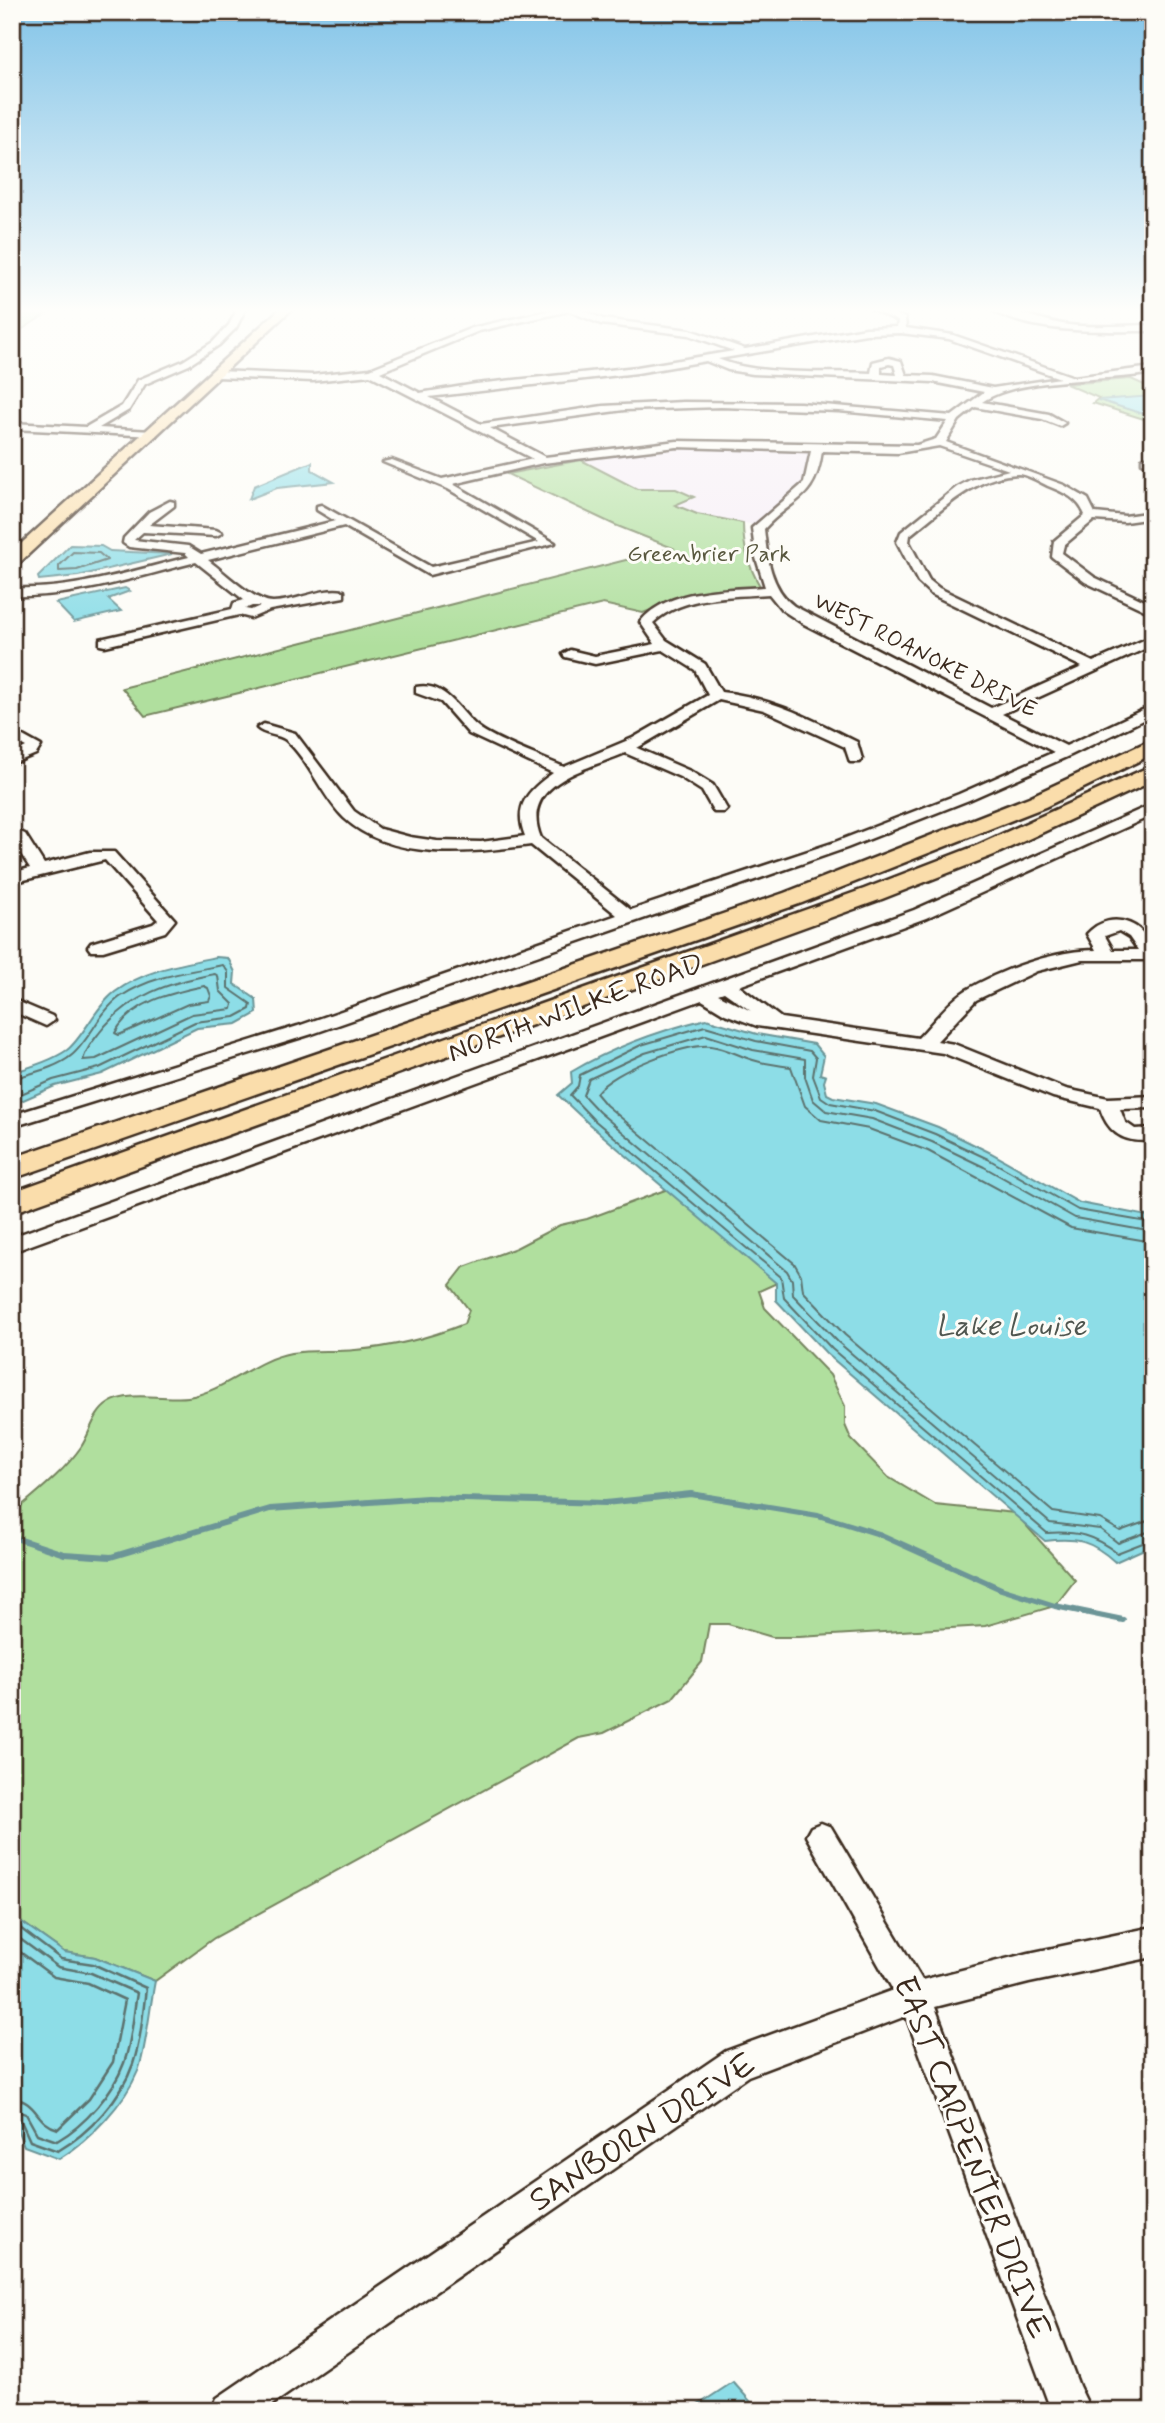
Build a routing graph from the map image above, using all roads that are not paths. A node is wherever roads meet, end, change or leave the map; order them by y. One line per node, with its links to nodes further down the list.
1 (104, 421): 11 (street)
2 (166, 421): 12 (main road)
3 (467, 421): 10 (street)
4 (531, 421): 10 (street)
5 (954, 421): 14 (street)
6 (1056, 421): 7 (street)
7 (1060, 423)
8 (12, 426): 9 (street)
9 (28, 427): 11 (street); 13 (street)
10 (480, 428): 16 (street)
11 (88, 430): 12 (street)
12 (152, 434): 28 (main road)
13 (12, 439)
14 (939, 443): 15 (street); 18 (street)
15 (817, 447): 16 (street); 29 (street)
16 (543, 460): 19 (street)
17 (388, 462): 19 (street)
18 (1018, 471): 23 (street); 38 (street)
19 (441, 483): 24 (street)
20 (170, 503): 25 (street)
21 (321, 508): 24 (street)
22 (1153, 515): 23 (street)
23 (1091, 516): 33 (street)
24 (346, 522): 27 (street)
25 (140, 528): 26 (street); 27 (street)
26 (216, 533)
27 (200, 558): 30 (street); 32 (street)
28 (12, 561)
29 (771, 590): 36 (street); 42 (street, WEST ROANOKE DRIVE)
30 (12, 592)
31 (340, 594): 32 (street)
32 (261, 605): 35 (street)
33 (1153, 610)
34 (1153, 640): 38 (street)
35 (105, 642)
36 (665, 646): 37 (street); 40 (street)
37 (570, 654)
38 (1093, 667): 42 (street)
39 (421, 690): 51 (street)
40 (716, 696): 46 (street); 48 (street)
41 (1153, 709): 47 (street)
42 (989, 714): 47 (street, WEST ROANOKE DRIVE)
43 (264, 728): 55 (street)
44 (12, 734): 49 (street)
45 (1153, 745): 68 (highway)
46 (625, 748): 51 (street); 52 (street)
47 (1066, 752): 58 (street)
48 (855, 759)
49 (12, 760)
50 (1153, 772): 75 (highway)
51 (564, 773): 55 (street)
52 (719, 809)
53 (1153, 809): 62 (street, NORTH WILKE ROAD)
54 (12, 834): 56 (street)
55 (534, 840): 58 (street)
56 (39, 870): 57 (street); 59 (street)
57 (12, 878)
58 (629, 916): 71 (street)
59 (97, 947)
60 (1107, 955): 61 (street); 61 (street); 67 (street)
61 (1152, 955)
62 (725, 984): 63 (street, NORTH WILKE ROAD); 66 (street)
63 (702, 992): 66 (street); 76 (street, NORTH WILKE ROAD)
64 (12, 1004): 65 (street)
65 (46, 1020)
66 (777, 1021): 67 (street)
67 (924, 1043): 70 (street)
68 (271, 1079): 73 (highway); 74 (highway)
69 (1153, 1102): 70 (street)
70 (1108, 1104): 72 (street)
71 (12, 1121)
72 (1153, 1134)
73 (12, 1147)
74 (12, 1169)
75 (12, 1203)
76 (12, 1245)
77 (821, 1836): 79 (street, EAST CARPENTER DRIVE)
78 (1147, 1942): 79 (street, SANBORN DRIVE)
79 (915, 1997): 80 (street, SANBORN DRIVE); 81 (street, EAST CARPENTER DRIVE)
80 (230, 2411)
81 (1072, 2411)

